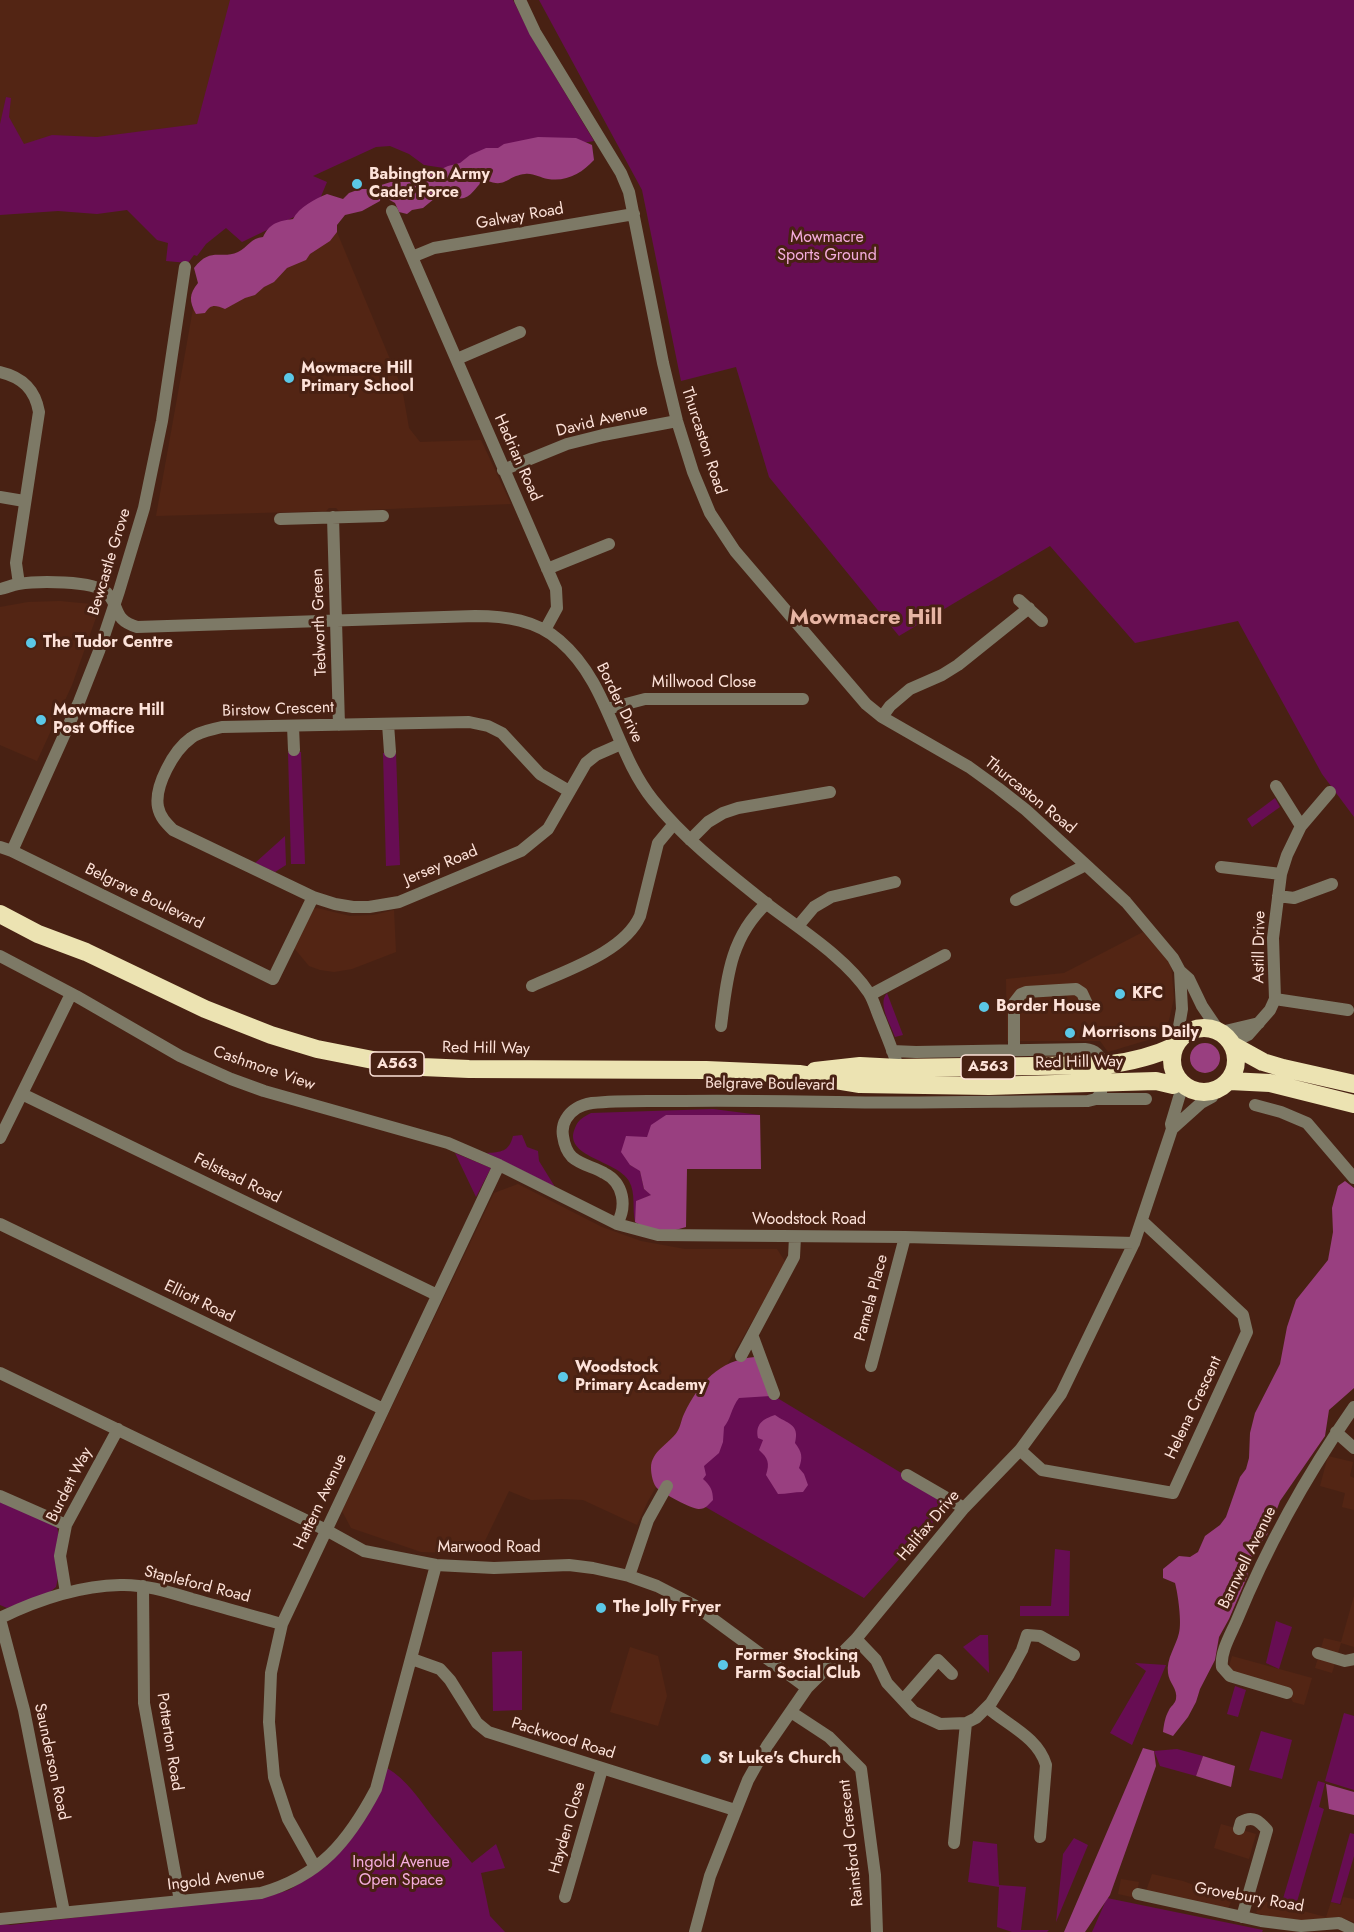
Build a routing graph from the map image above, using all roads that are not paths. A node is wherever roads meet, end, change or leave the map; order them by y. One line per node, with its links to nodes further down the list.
1 (520, 0): 3 (street, Thurcaston Road)
2 (392, 212): 4 (street, Hadrian Road)
3 (634, 214): 4 (street, Galway Road); 9 (street, Thurcaston Road)
4 (412, 257): 7 (street, Hadrian Road)
5 (185, 267): 20 (street, Bewcastle Grove)
6 (520, 332): 7 (street)
7 (457, 359): 10 (street, Hadrian Road)
8 (0, 372): 12 (street)
9 (677, 421): 10 (street, David Avenue); 26 (street, Thurcaston Road)
10 (503, 470): 17 (street, Hadrian Road)
11 (0, 498): 12 (street)
12 (24, 501): 18 (street)
13 (383, 516): 14 (street)
14 (333, 517): 15 (street); 21 (street, Tedworth Green)
15 (280, 519)
16 (609, 544): 17 (street)
17 (547, 569): 23 (street, Hadrian Road)
18 (18, 584): 19 (street, Border Drive); 20 (street, Border Drive)
19 (0, 589)
20 (113, 606): 21 (street, Border Drive); 40 (street, Bewcastle Grove)
21 (336, 621): 23 (street, Border Drive); 28 (street, Tedworth Green)
22 (1042, 621): 26 (street)
23 (545, 630): 25 (street, Border Drive)
24 (803, 699): 25 (street, Millwood Close)
25 (607, 709): 30 (street, Border Drive)
26 (882, 717): 41 (street, Thurcaston Road)
27 (388, 724): 28 (street, Birstow Crescent); 32 (street); 35 (street, Birstow Crescent)
28 (339, 725): 29 (street, Birstow Crescent)
29 (293, 726): 31 (street); 47 (street, Birstow Crescent)
30 (621, 744): 35 (street, Jersey Road); 37 (street, Border Drive)
31 (294, 750)
32 (390, 752)
33 (1276, 786): 38 (street)
34 (823, 789): 39 (street)
35 (569, 791): 47 (street, Jersey Road)
36 (1330, 792): 38 (street, Astill Drive)
37 (673, 825): 39 (street, Border Drive); 57 (street)
38 (1301, 826): 43 (street, Astill Drive)
39 (690, 840): 49 (street, Border Drive)
40 (6, 849): 47 (street, Belgrave Boulevard)
41 (1086, 865): 48 (street); 56 (street, Thurcaston Road)
42 (1221, 867): 43 (street)
43 (1281, 874): 46 (street, Astill Drive)
44 (895, 882): 52 (street)
45 (1332, 884): 46 (street, Astill Drive)
46 (1278, 896): 60 (street, Astill Drive)
47 (312, 897)
48 (1016, 900)
49 (767, 903): 52 (street, Border Drive); 63 (street)
50 (0, 906): 53 (highway, Red Hill Way / A563)
51 (0, 914): 53 (highway, Red Hill Way / A563)
52 (798, 926): 59 (street, Border Drive)
53 (86, 952): 67 (highway, Red Hill Way / A563)
54 (945, 955): 59 (street)
55 (0, 956): 58 (street, Cashmore View)
56 (1180, 971): 64 (street); 65 (street)
57 (532, 986)
58 (71, 994): 72 (street); 78 (street, Cashmore View)
59 (870, 995): 67 (street, Border Drive)
60 (1275, 999): 62 (street, Astill Drive); 64 (street, Astill Drive)
61 (1088, 1006): 66 (street)
62 (1348, 1010)
63 (721, 1026)
64 (1226, 1038): 65 (highway); 70 (highway); 71 (highway)
65 (1176, 1045): 68 (highway, Red Hill Way / A563); 69 (highway)
66 (1014, 1050): 67 (street); 68 (street)
67 (898, 1067): 68 (highway, Red Hill Way / A563)
68 (1101, 1082): 69 (highway, Red Hill Way / A563); 73 (street, Belgrave Boulevard); 82 (street, Belgrave Boulevard)
69 (1181, 1083): 71 (highway); 76 (street, Halifax Drive)
70 (1354, 1084)
71 (1222, 1086): 74 (highway); 76 (street)
72 (22, 1094): 77 (street); 86 (street, Felstead Road)
73 (1146, 1099)
74 (1354, 1104)
75 (1255, 1105): 79 (street)
76 (1172, 1129): 80 (street, Halifax Drive)
77 (0, 1138)
78 (499, 1165): 82 (street, Woodstock Road); 86 (street, Hattern Avenue)
79 (1353, 1174)
80 (1142, 1221): 85 (street, Halifax Drive); 97 (street, Helena Crescent)
81 (0, 1224): 93 (street, Elliott Road)
82 (617, 1224): 83 (street, Woodstock Road)
83 (795, 1237): 84 (street, Woodstock Road); 87 (street)
84 (905, 1237): 85 (street, Woodstock Road); 89 (street, Pamela Place)
85 (1134, 1243): 97 (street, Halifax Drive)
86 (437, 1294): 93 (street, Hattern Avenue)
87 (753, 1337): 88 (street); 91 (street)
88 (741, 1356)
89 (871, 1366)
90 (0, 1373): 94 (street, Marwood Road)
91 (774, 1394)
92 (1354, 1407): 95 (street, Barnwell Avenue)
93 (383, 1409): 103 (street, Hattern Avenue)
94 (118, 1429): 102 (street, Burdett Way); 103 (street, Marwood Road)
95 (1336, 1432): 96 (street); 117 (street, Barnwell Avenue)
96 (1354, 1448)
97 (1020, 1450): 101 (street, Halifax Drive)
98 (907, 1475): 101 (street)
99 (667, 1486): 105 (street)
100 (0, 1496): 102 (street)
101 (964, 1508): 110 (street, Halifax Drive)
102 (66, 1525): 107 (street, Burdett Way)
103 (326, 1530): 104 (street, Marwood Road); 109 (street, Hattern Avenue)
104 (436, 1565): 105 (street, Marwood Road); 113 (street, Ingold Avenue)
105 (629, 1576): 116 (street, Marwood Road)
106 (143, 1586): 107 (street, Stapleford Road); 109 (street, Stapleford Road); 130 (street, Potterton Road)
107 (66, 1593): 108 (street, Stapleford Road)
108 (0, 1618): 131 (street, Saunderson Road)
109 (282, 1624): 127 (street, Hattern Avenue)
110 (856, 1639): 116 (street, Halifax Drive); 118 (street)
111 (1318, 1653): 114 (street)
112 (1074, 1655): 119 (street)
113 (412, 1659): 122 (street, Packwood Road); 127 (street, Ingold Avenue)
114 (1354, 1659)
115 (952, 1674): 118 (street)
116 (807, 1688): 120 (street, Halifax Drive)
117 (1287, 1692)
118 (903, 1700): 121 (street)
119 (987, 1707): 121 (street); 125 (street)
120 (791, 1712): 123 (street, Halifax Drive); 136 (street, Rainsford Crescent)
121 (966, 1723): 126 (street)
122 (602, 1769): 123 (street, Packwood Road); 129 (street, Hayden Close)
123 (735, 1810): 135 (street, Halifax Drive)
124 (1239, 1829): 132 (street)
125 (1040, 1838)
126 (954, 1843)
127 (315, 1867): 130 (street, Ingold Avenue)
128 (1138, 1894): 132 (street, Grovebury Road)
129 (565, 1897)
130 (180, 1901): 131 (street, Ingold Avenue)
131 (64, 1912): 133 (street, Ingold Avenue)
132 (1242, 1917): 134 (street, Grovebury Road)
133 (0, 1919)
134 (1354, 1930)
135 (695, 1932)
136 (877, 1932)

